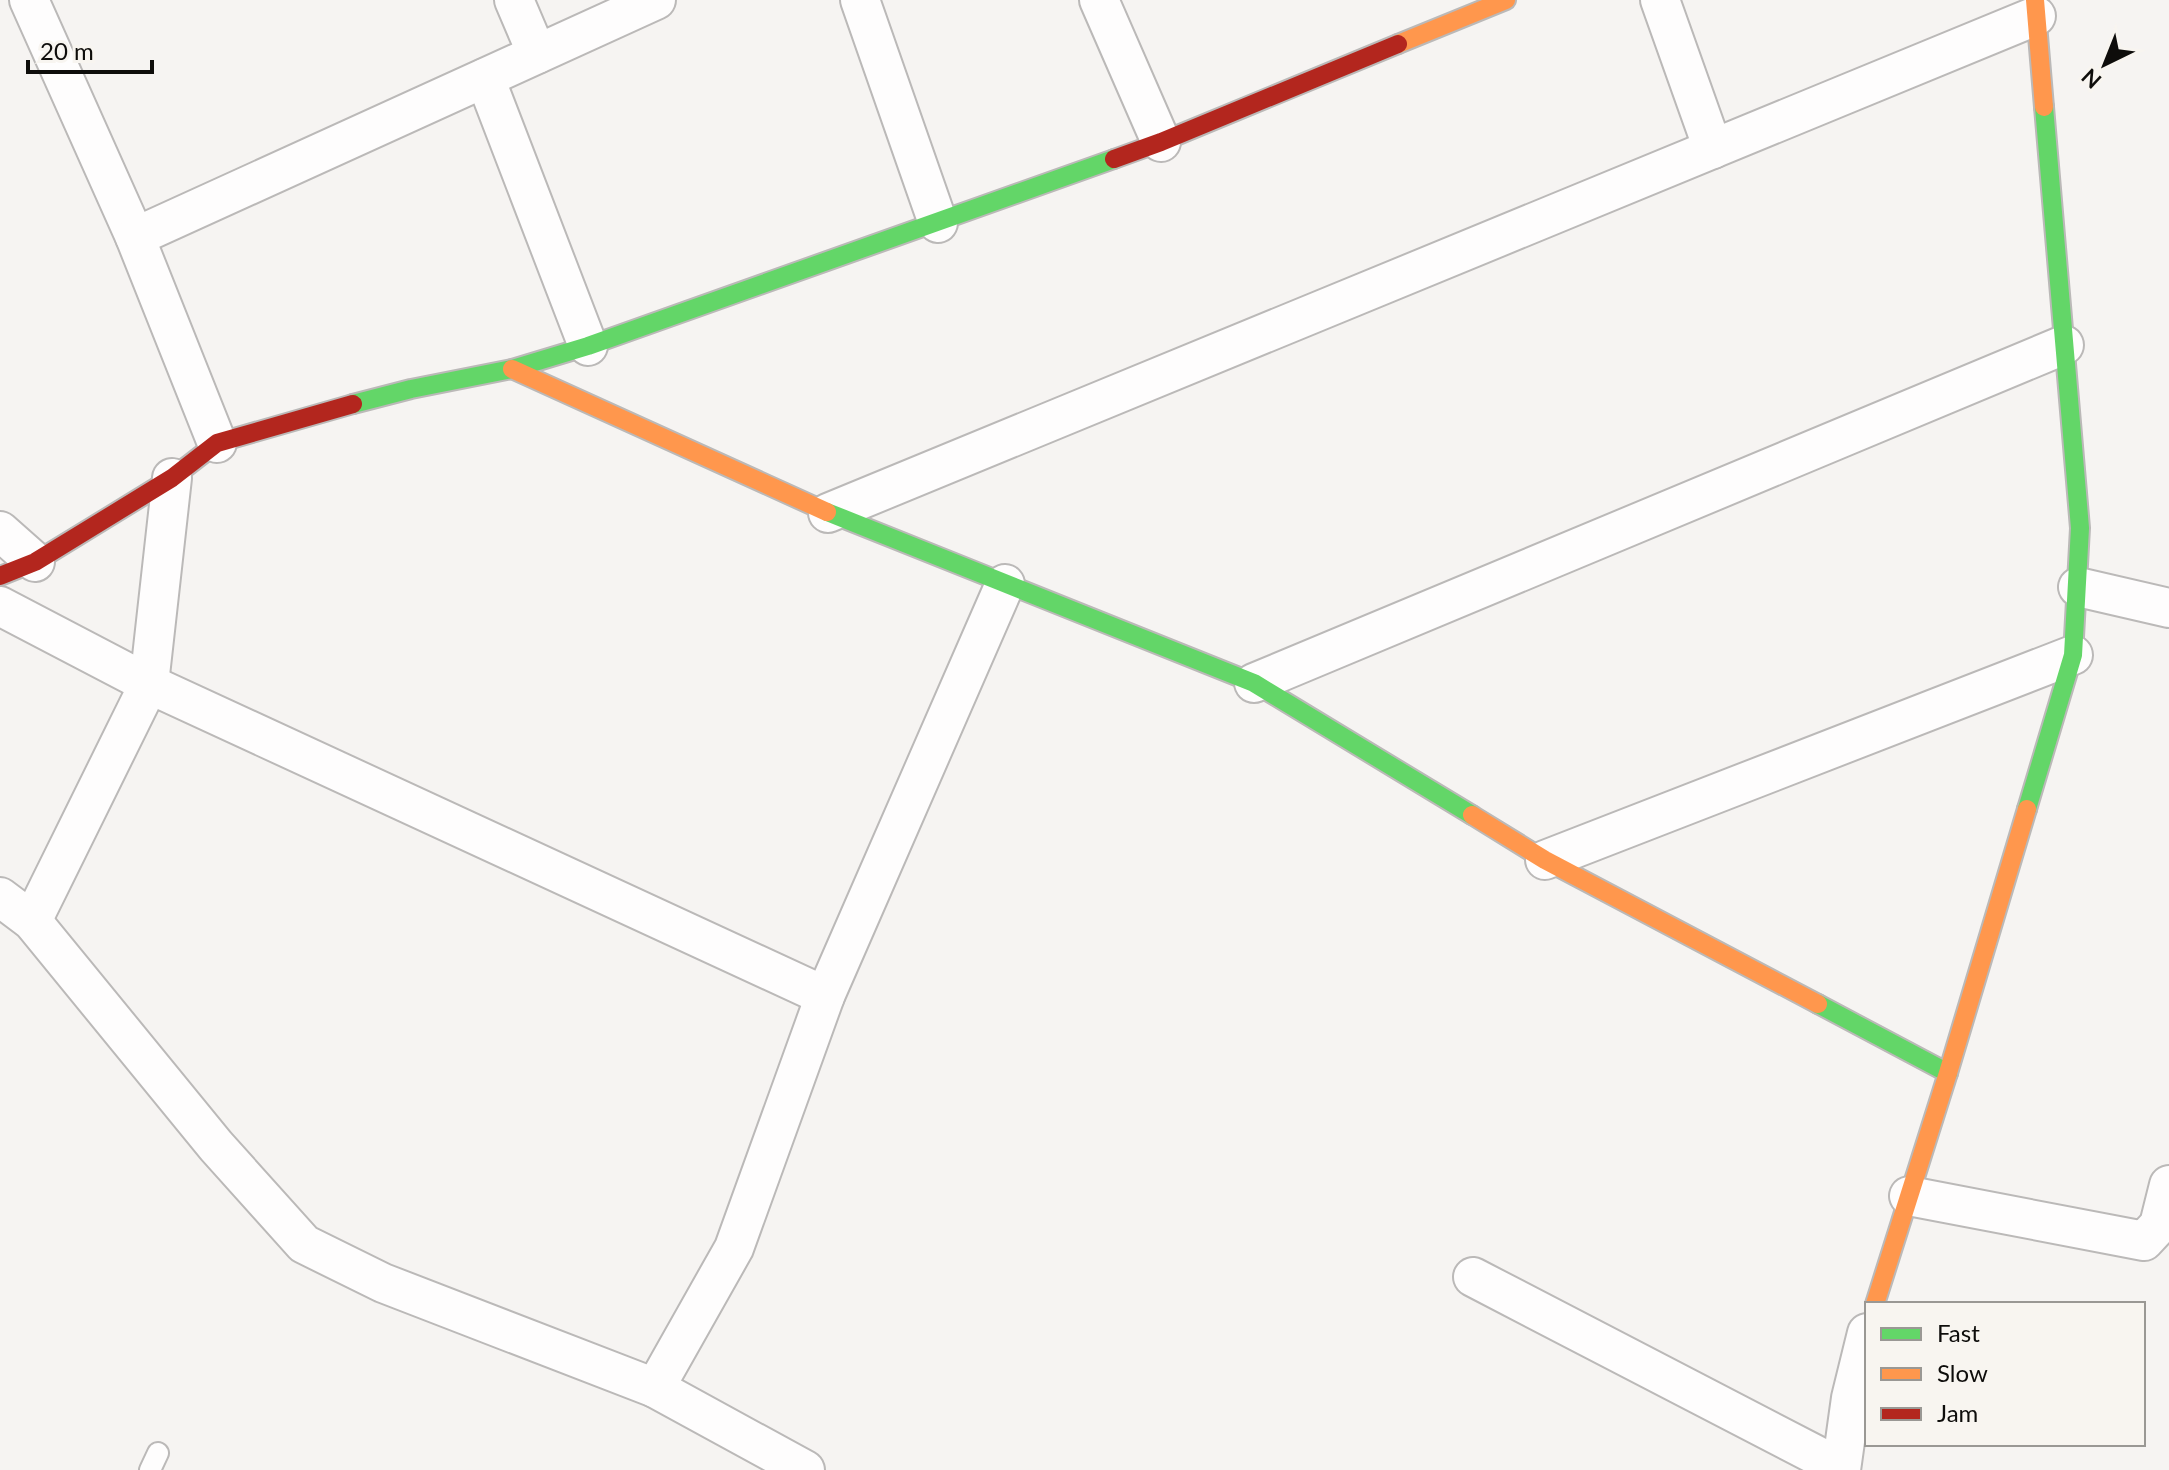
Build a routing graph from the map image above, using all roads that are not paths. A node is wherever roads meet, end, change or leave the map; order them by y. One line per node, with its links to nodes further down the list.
1 (29, 0): 14 (street)
2 (514, 0): 9 (street)
3 (656, 0): 9 (street)
4 (860, 0): 13 (street)
5 (1099, 0): 11 (street)
6 (1506, 0): 11 (street)
7 (1660, 0): 12 (street)
8 (2036, 8): 12 (street); 15 (street)
9 (537, 54): 10 (street)
10 (485, 78): 14 (street); 16 (street)
11 (1161, 142): 13 (street)
12 (1713, 149): 20 (street)
13 (938, 223): 16 (street)
14 (135, 237): 18 (street)
15 (2064, 345): 25 (street); 29 (street)
16 (588, 346): 17 (street)
17 (512, 369): 18 (street); 20 (street)
18 (217, 443): 19 (street)
19 (172, 478): 22 (street); 30 (street)
20 (828, 513): 24 (street)
21 (0, 531): 22 (street)
22 (35, 562): 23 (street)
23 (0, 576)
24 (1005, 584): 29 (street); 34 (street)
25 (2078, 587): 27 (street); 28 (street)
26 (0, 606): 30 (street)
27 (2169, 608)
28 (2073, 655): 31 (street); 35 (street)
29 (1254, 683): 31 (street)
30 (149, 684): 33 (street); 34 (street)
31 (1545, 860): 35 (street)
32 (0, 897): 33 (street)
33 (32, 921): 41 (street)
34 (825, 996): 41 (street)
35 (1948, 1073): 37 (street)
36 (2169, 1185): 37 (street)
37 (1909, 1196): 39 (street)
38 (1473, 1277): 42 (street)
39 (1876, 1302)
40 (1865, 1341): 42 (street)
41 (655, 1388): 43 (street)
42 (1841, 1469)
43 (805, 1470)

